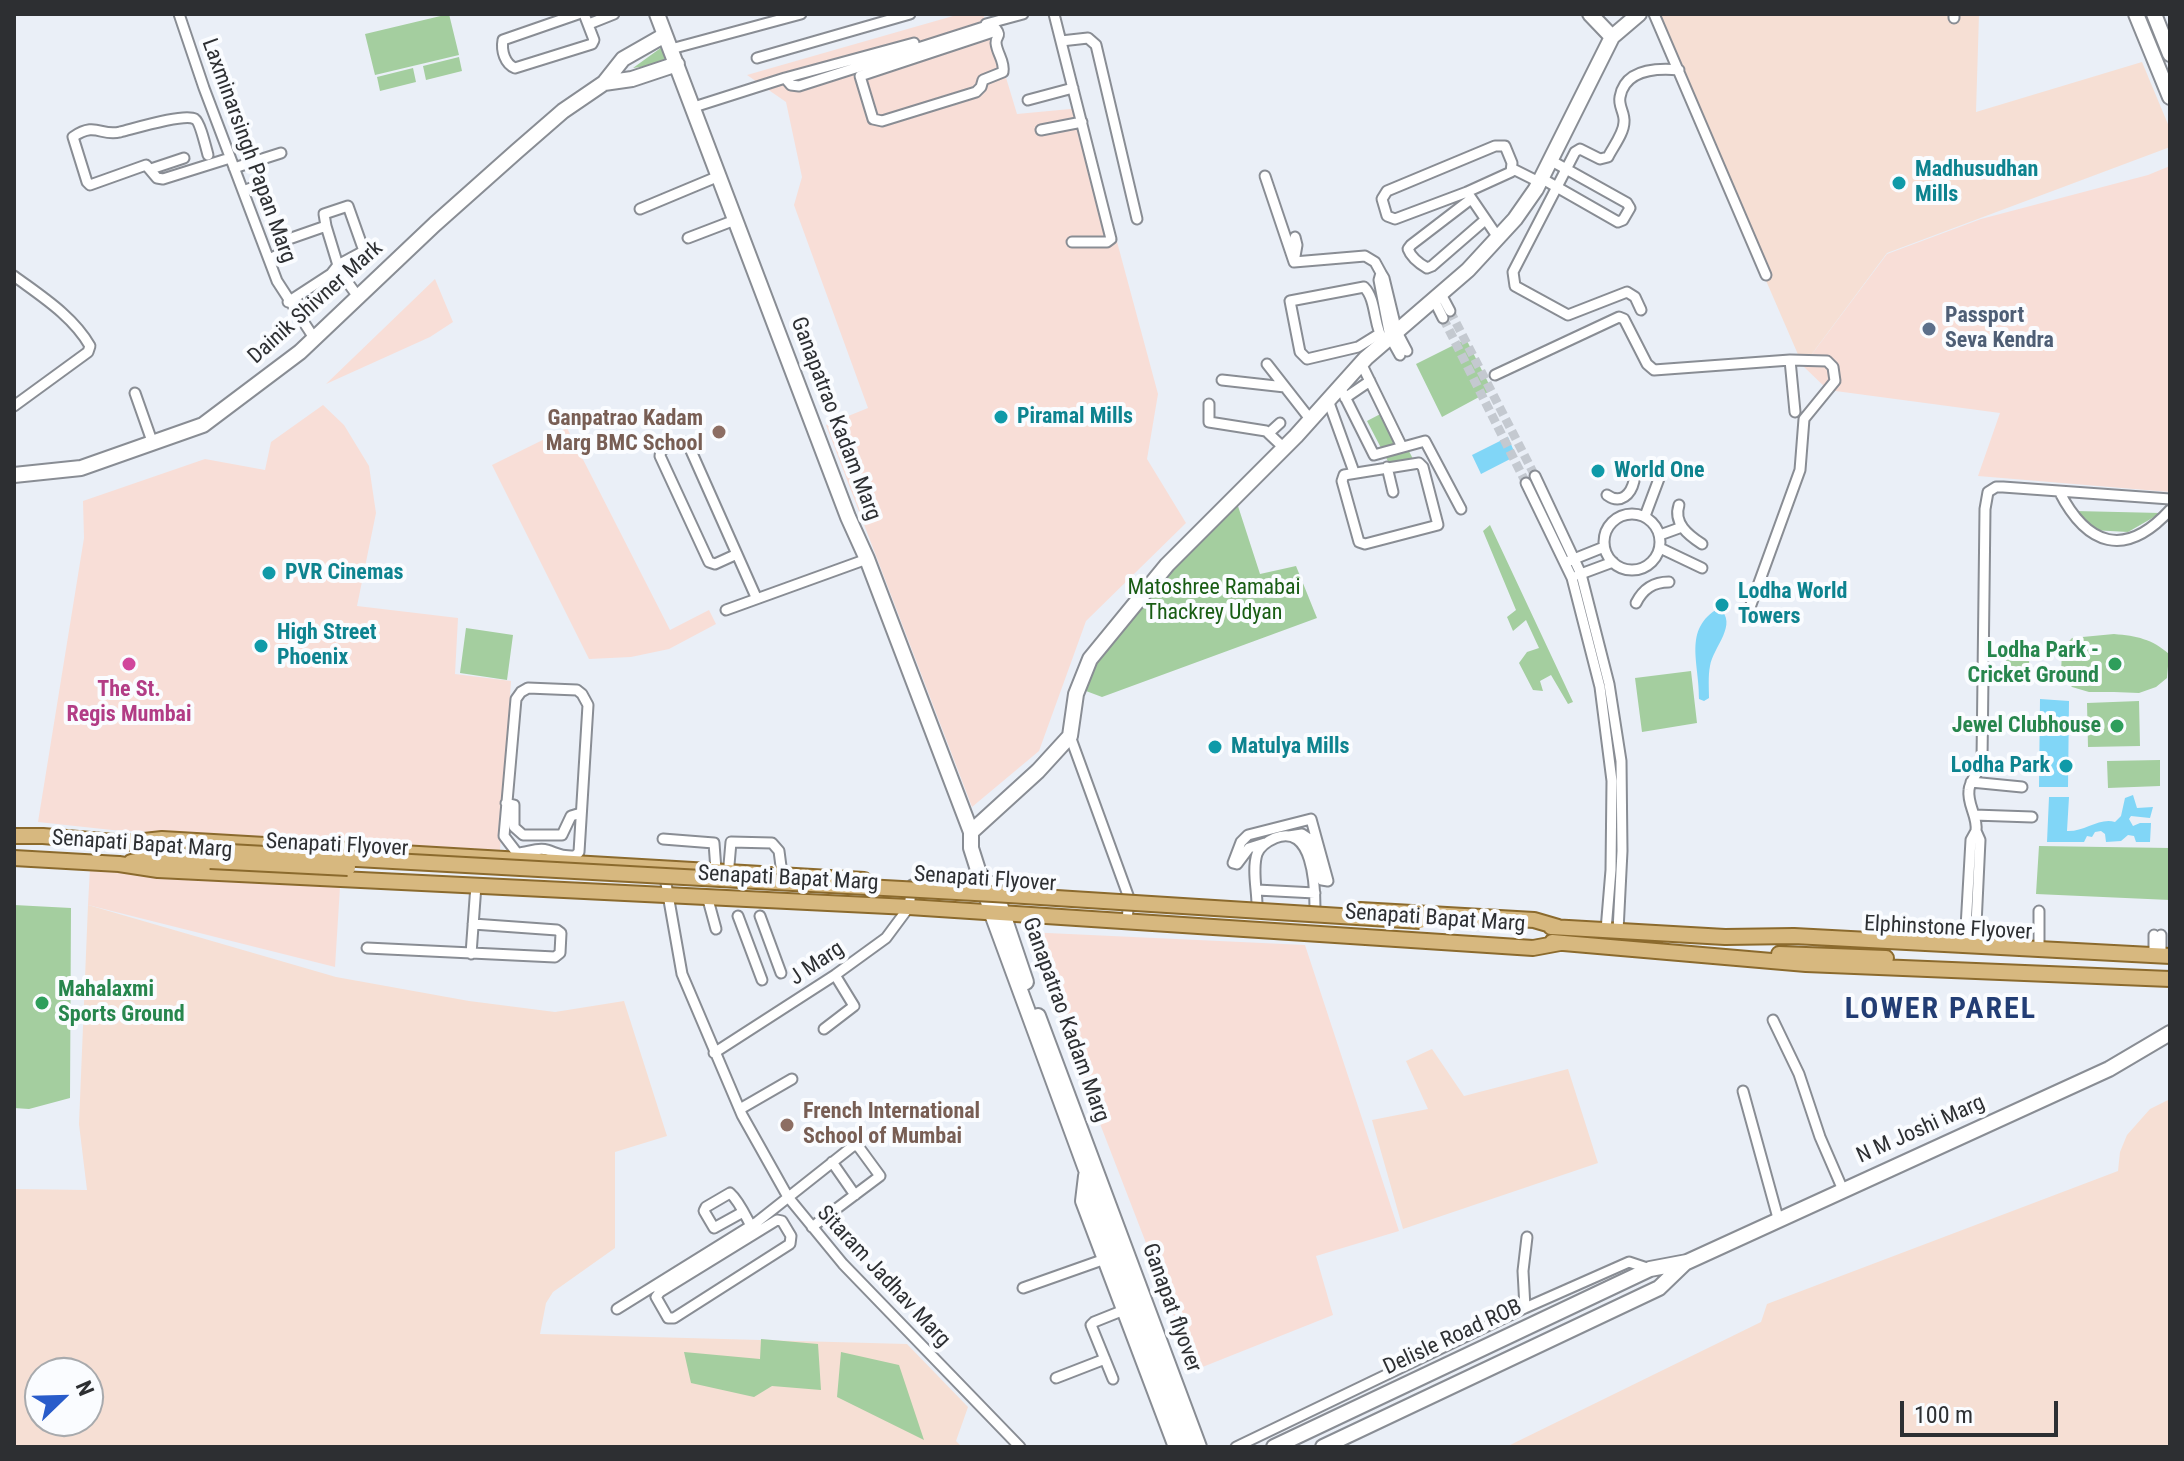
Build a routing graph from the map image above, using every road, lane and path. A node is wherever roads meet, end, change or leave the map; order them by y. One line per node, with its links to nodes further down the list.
1 (179, 14): 30 (street, Laxminarsingh Papan Marg)
2 (578, 14): 14 (street)
3 (614, 14): 14 (street)
4 (659, 14): 18 (main road, Ganapatrao Kadam Marg)
5 (801, 14): 18 (street)
6 (910, 14): 20 (street)
7 (1023, 14): 24 (street)
8 (1054, 14): 17 (street)
9 (1590, 14): 16 (main road)
10 (1639, 14): 16 (main road)
11 (1654, 14): 23 (street)
12 (2136, 14): 21 (main road)
13 (2154, 14): 19 (main road)
14 (586, 19)
15 (996, 31): 15 (street); 24 (street)
16 (1612, 37): 38 (main road)
17 (1061, 41): 26 (street); 51 (street)
18 (668, 42): 22 (main road, Ganapatrao Kadam Marg); 25 (main road)
19 (2170, 54)
20 (757, 58)
21 (2164, 63): 27 (main road)
22 (677, 64): 25 (main road); 29 (main road, Ganapatrao Kadam Marg)
23 (1679, 70): 42 (street); 62 (street)
24 (785, 78): 29 (street)
25 (604, 83): 65 (main road, Dainik Shivner Mark)
26 (1073, 88): 28 (street); 31 (street)
27 (2170, 97)
28 (1028, 100)
29 (694, 107): 43 (main road, Ganapatrao Kadam Marg)
30 (216, 119): 32 (street); 34 (street, Laxminarsingh Papan Marg)
31 (1082, 122): 33 (street); 58 (street)
32 (204, 123)
33 (1041, 130)
34 (226, 147): 37 (street, Laxminarsingh Papan Marg); 40 (street)
35 (281, 153): 39 (street)
36 (184, 158): 40 (street)
37 (230, 158): 39 (street, Laxminarsingh Papan Marg); 40 (street)
38 (1550, 160): 42 (street); 45 (main road)
39 (234, 168): 48 (street, Laxminarsingh Papan Marg)
40 (151, 169)
41 (1513, 169): 45 (street); 49 (street); 49 (street)
42 (1566, 169): 47 (street); 47 (street)
43 (719, 176): 50 (street); 52 (main road, Ganapatrao Kadam Marg)
44 (1265, 176): 60 (street)
45 (1540, 180): 47 (street); 55 (main road)
46 (259, 185): 48 (street)
47 (1557, 187): 67 (street)
48 (243, 191): 59 (street, Laxminarsingh Papan Marg)
49 (1469, 196): 53 (street); 53 (street)
50 (640, 209)
51 (1137, 219)
52 (735, 220): 57 (street); 113 (main road, Ganapatrao Kadam Marg)
53 (1485, 220): 55 (street)
54 (326, 226): 59 (street); 61 (street); 61 (street)
55 (1497, 236): 64 (main road)
56 (1295, 237): 60 (street)
57 (688, 238)
58 (1072, 242)
59 (269, 259): 66 (street, Laxminarsingh Papan Marg)
60 (1294, 262): 69 (street)
61 (338, 265): 65 (street); 66 (street)
62 (1766, 275)
63 (14, 276): 83 (street)
64 (1437, 297): 68 (street); 69 (main road)
65 (359, 298): 70 (main road, Dainik Shivner Mark)
66 (288, 302): 70 (street, Laxminarsingh Papan Marg)
67 (1641, 310)
68 (1446, 315)
69 (1388, 336): 71 (street); 72 (main road); 72 (street)
70 (314, 338): 88 (main road, Dainik Shivner Mark)
71 (1404, 353)
72 (1362, 356): 77 (street); 79 (main road)
73 (1790, 360): 75 (street); 84 (street); 124 (street)
74 (1267, 364): 78 (street)
75 (1495, 375)
76 (1222, 380): 78 (street)
77 (1370, 381): 79 (street); 89 (street)
78 (1285, 387): 85 (street)
79 (1343, 392): 81 (main road); 89 (street)
80 (135, 393): 88 (street)
81 (1328, 400): 85 (main road); 92 (street)
82 (1209, 404): 87 (street)
83 (14, 406)
84 (1795, 412)
85 (1310, 419): 90 (main road)
86 (1280, 423): 87 (street)
87 (1269, 433): 90 (street)
88 (153, 444): 93 (main road, Dainik Shivner Mark)
89 (1402, 447): 103 (street)
90 (1284, 448): 125 (main road)
91 (1387, 467): 92 (street); 92 (street); 98 (street)
92 (1354, 472)
93 (14, 475)
94 (1660, 476): 106 (street)
95 (1530, 479): 114 (street)
96 (1634, 481): 100 (street)
97 (2059, 491): 101 (street); 104 (street); 127 (street)
98 (1393, 492)
99 (1607, 495): 100 (street)
100 (1623, 498): 105 (street)
101 (2170, 499)
102 (1679, 505): 107 (street)
103 (1461, 509)
104 (2170, 510)
105 (1628, 514): 106 (street); 110 (street)
106 (1645, 516): 108 (street)
107 (1682, 527): 108 (street); 109 (street)
108 (1660, 535): 111 (street)
109 (1702, 544)
110 (1604, 547): 114 (street); 115 (street)
111 (1660, 548): 116 (street); 117 (street)
112 (737, 554): 112 (street); 121 (street)
113 (867, 559): 121 (street); 134 (main road, Ganapatrao Kadam Marg)
114 (1570, 561): 118 (street)
115 (1613, 562): 116 (street); 118 (street)
116 (1645, 568): 120 (street)
117 (1702, 568)
118 (1576, 576): 126 (street)
119 (1669, 582): 120 (street)
120 (1652, 584): 122 (street)
121 (756, 597): 123 (street)
122 (1636, 603)
123 (726, 610)
124 (1748, 613)
125 (1070, 736): 134 (main road); 153 (street)
126 (1617, 781): 155 (street); 157 (street)
127 (1971, 782): 128 (street); 131 (street)
128 (2022, 787)
129 (506, 803): 130 (street); 130 (street); 140 (street)
130 (581, 813): 140 (street)
131 (1974, 815): 132 (street); 172 (street)
132 (2032, 817)
133 (14, 836): 137 (main road, Senapati Bapat Marg)
134 (972, 836): 150 (main road, Ganapatrao Kadam Marg)
135 (1289, 836): 138 (street); 138 (street); 156 (street)
136 (663, 839): 145 (street)
137 (126, 843): 139 (main road, Senapati Flyover); 142 (main road, Senapati Bapat Marg)
138 (1265, 843): 154 (street)
139 (211, 856): 143 (main road, Senapati Flyover); 165 (main road, Senapati Flyover, bridge)
140 (540, 856): 142 (main road, Senapati Bapat Marg); 144 (main road, Senapati Bapat Marg); 149 (street)
141 (14, 858): 143 (main road, Senapati Bapat Marg)
142 (473, 858): 148 (main road)
143 (119, 864): 148 (main road, Senapati Bapat Marg)
144 (663, 867): 145 (main road, Senapati Bapat Marg); 151 (street, Sitaram Jadhav Marg)
145 (725, 867): 146 (main road, Senapati Bapat Marg); 146 (street)
146 (782, 874): 147 (main road, Senapati Bapat Marg)
147 (912, 884): 150 (main road, Senapati Bapat Marg); 158 (street, J Marg)
148 (473, 885): 149 (main road, Senapati Bapat Marg); 164 (street)
149 (545, 888): 151 (main road, Senapati Bapat Marg)
150 (990, 890): 153 (main road, Senapati Bapat Marg); 160 (main road, Ganapatrao Kadam Marg)
151 (666, 894): 152 (main road, Senapati Bapat Marg); 186 (street, Sitaram Jadhav Marg)
152 (707, 896): 158 (main road, Senapati Bapat Marg); 167 (street)
153 (1129, 898): 154 (main road, Senapati Bapat Marg); 163 (street)
154 (1257, 898): 156 (main road, Senapati Bapat Marg)
155 (1609, 899): 157 (street); 168 (street)
156 (1315, 900): 166 (main road, Senapati Bapat Marg)
157 (1621, 900): 168 (street)
158 (909, 907): 160 (main road, Senapati Bapat Marg); 180 (street, J Marg)
159 (2039, 911): 174 (street)
160 (998, 914): 163 (main road, Senapati Bapat Marg); 191 (main road, Ganapatrao Kadam Marg)
161 (738, 916): 182 (street)
162 (760, 916): 178 (street)
163 (1127, 921): 171 (main road, Senapati Bapat Marg)
164 (473, 924): 176 (street); 176 (street)
165 (1420, 926): 166 (main road, Senapati Flyover); 171 (main road, Senapati Flyover)
166 (1558, 927): 168 (main road)
167 (716, 929)
168 (1612, 931): 170 (main road)
169 (2158, 935): 177 (street)
170 (1725, 937): 172 (main road); 175 (main road, Elphinstone Flyover)
171 (1560, 943): 175 (main road)
172 (1970, 946): 174 (main road)
173 (367, 948): 176 (street)
174 (2039, 949): 177 (main road)
175 (1758, 953): 177 (main road, Elphinstone Flyover); 179 (main road, Elphinstone Flyover); 181 (main road)
176 (471, 954)
177 (2164, 958)
178 (781, 973)
179 (2170, 973)
180 (835, 975): 184 (street); 186 (street, J Marg)
181 (2170, 979)
182 (762, 980)
183 (1773, 1020): 192 (street)
184 (824, 1029)
185 (2170, 1033): 192 (main road, N M Joshi Marg)
186 (714, 1053): 189 (street, Sitaram Jadhav Marg)
187 (792, 1079): 189 (street)
188 (1743, 1091): 196 (street)
189 (741, 1112): 194 (street, Sitaram Jadhav Marg)
190 (832, 1162): 193 (street); 193 (street); 194 (street)
191 (1090, 1168): 200 (main road); 212 (main road, Ganapat flyover); 212 (main road)
192 (1843, 1190): 196 (main road, N M Joshi Marg)
193 (855, 1195): 198 (street)
194 (788, 1197): 197 (street); 198 (street, Sitaram Jadhav Marg)
195 (743, 1212): 197 (street)
196 (1778, 1218): 201 (main road, N M Joshi Marg)
197 (756, 1226): 205 (street); 205 (street)
198 (812, 1227): 213 (street, Sitaram Jadhav Marg)
199 (1527, 1237): 206 (street)
200 (1105, 1259): 203 (street); 208 (main road)
201 (1687, 1262): 202 (main road, Delisle Road ROB); 204 (main road, Delisle Road ROB)
202 (1650, 1269): 204 (main road); 206 (street); 216 (main road, Delisle Road ROB)
203 (1023, 1288)
204 (1659, 1288): 217 (main road, Delisle Road ROB)
205 (658, 1289): 207 (street)
206 (1525, 1308): 215 (street)
207 (617, 1309)
208 (1124, 1310): 209 (street); 214 (main road)
209 (1105, 1359): 210 (street); 211 (street)
210 (1056, 1378)
211 (1113, 1379)
212 (1198, 1446)
213 (1020, 1447)
214 (1176, 1447)
215 (1236, 1447)
216 (1274, 1447)
217 (1323, 1447)

